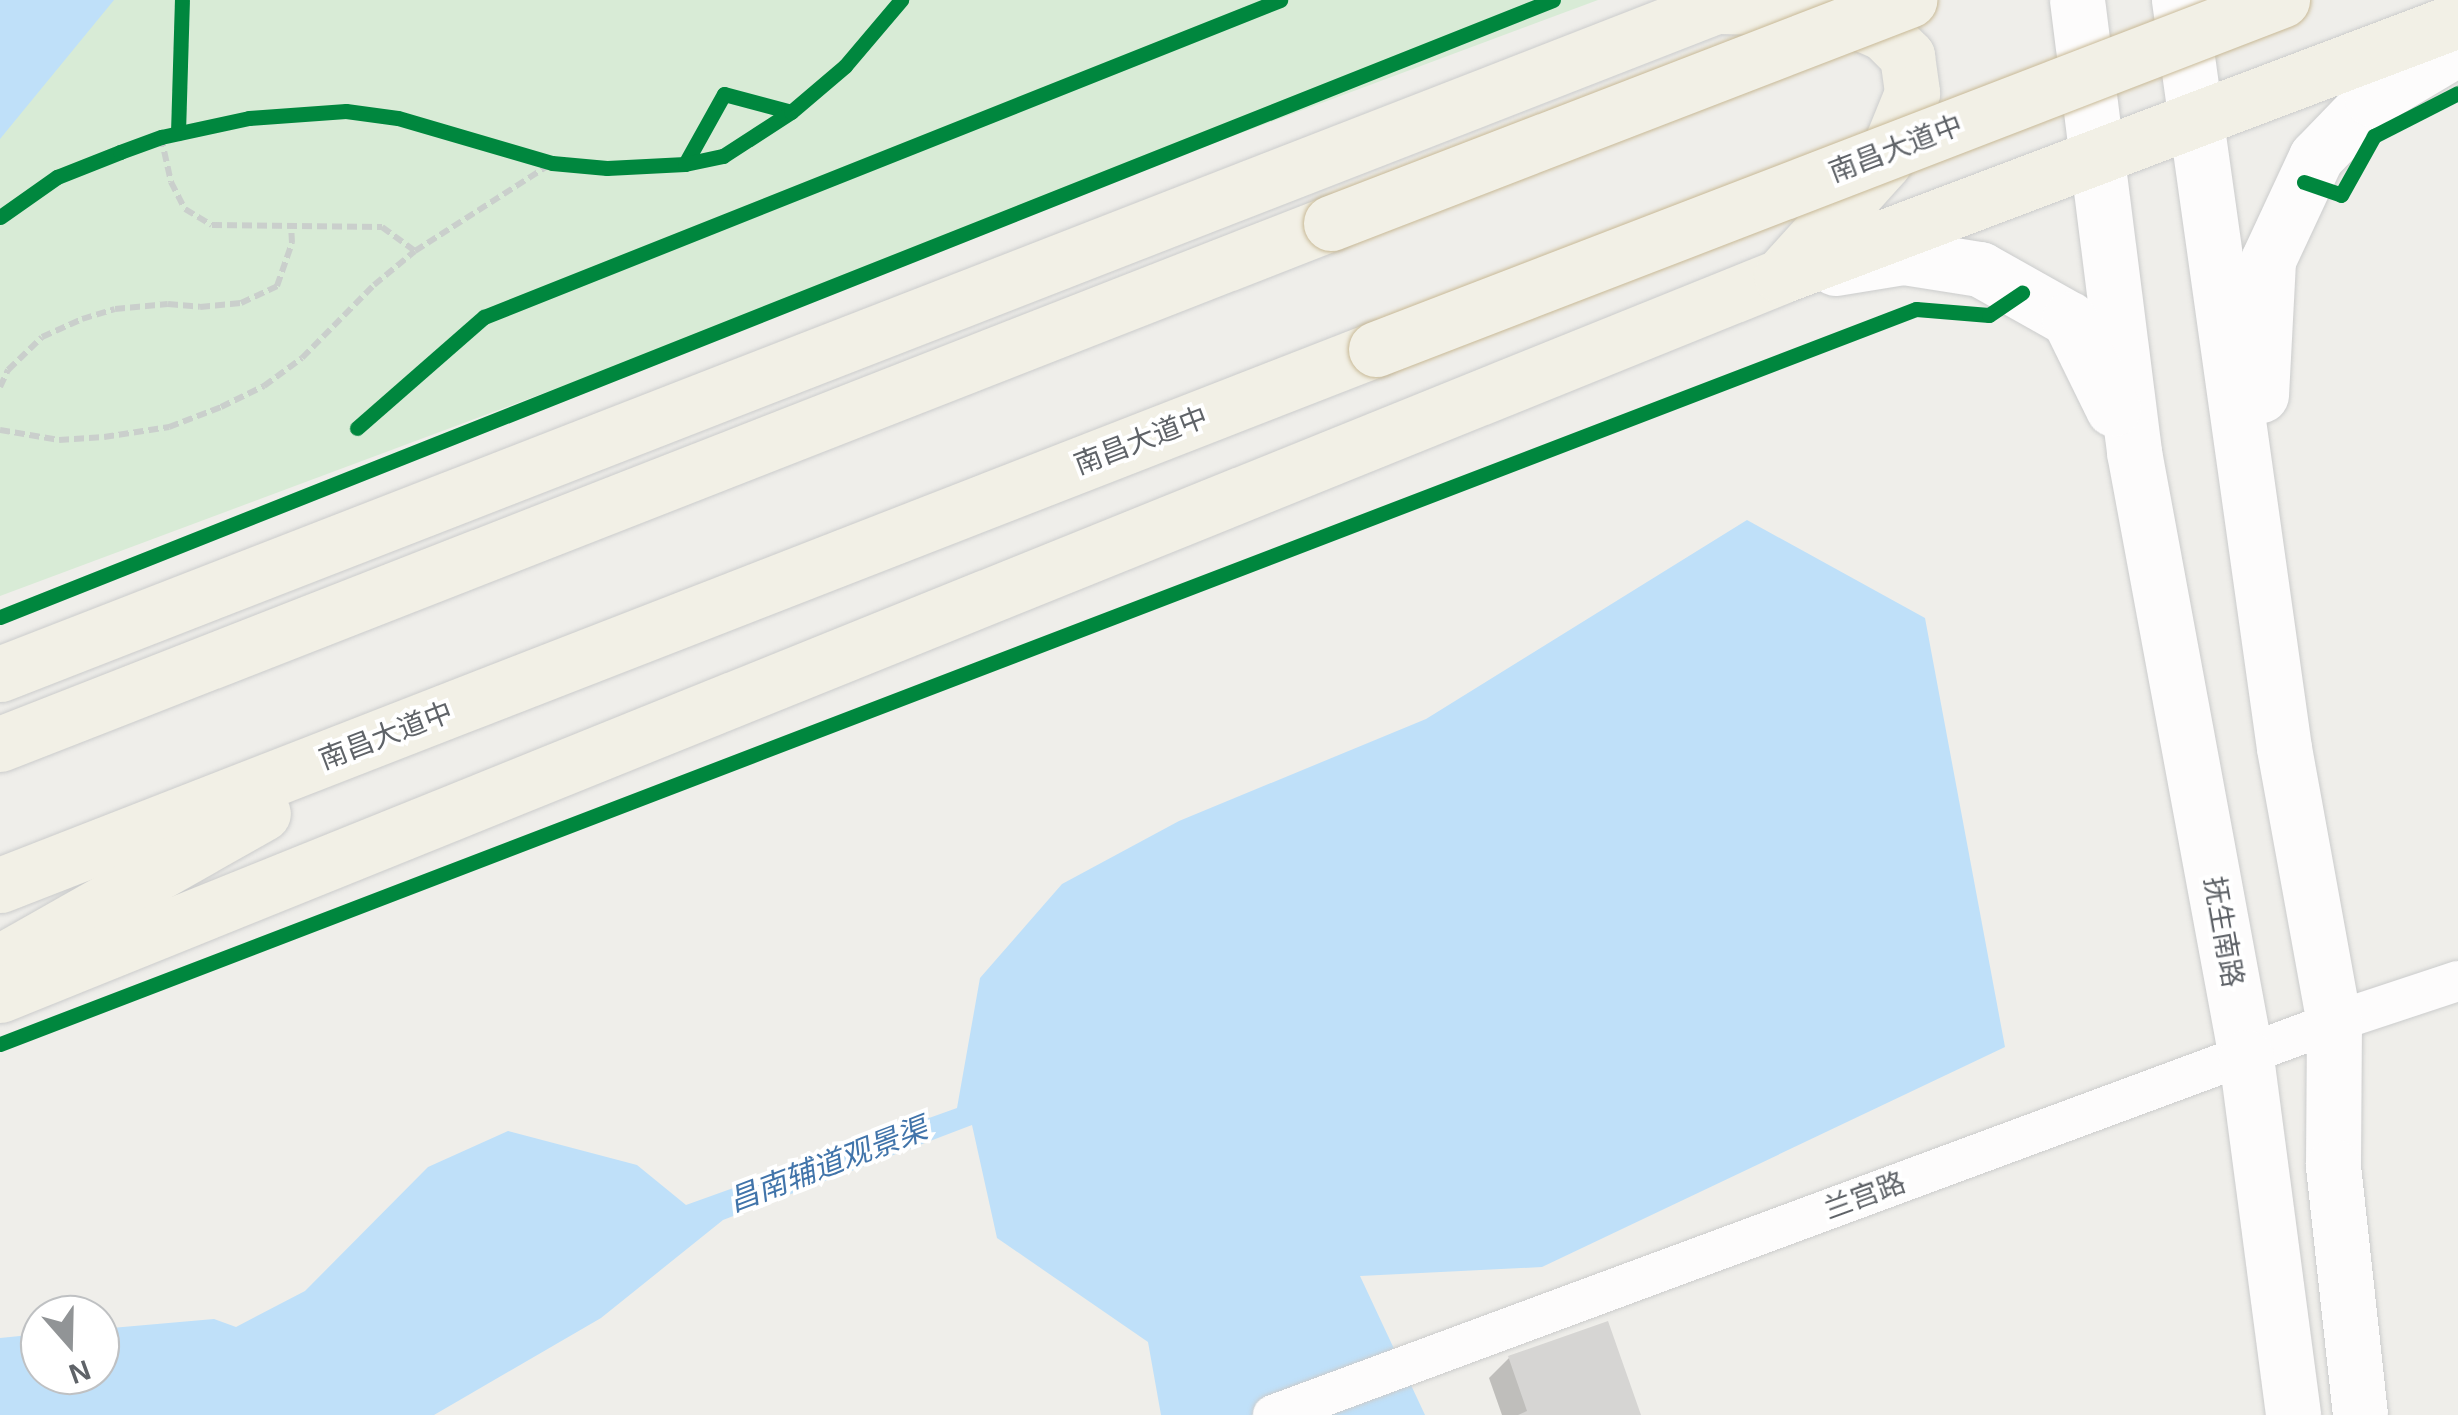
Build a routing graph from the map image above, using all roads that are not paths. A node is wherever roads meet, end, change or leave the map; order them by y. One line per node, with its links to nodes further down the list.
1 (1910, 0): 15 (highway, bridge)
2 (2076, 0): 9 (main road)
3 (2179, 0): 8 (main road)
4 (2282, 0): 14 (highway, 南昌大道中, bridge)
5 (1723, 2): 10 (highway); 13 (highway)
6 (2458, 20): 8 (highway)
7 (2458, 48): 12 (main road)
8 (2196, 119): 9 (highway); 12 (main road)
9 (2096, 157): 10 (highway); 11 (main road)
10 (1781, 276): 11 (main road); 19 (highway)
11 (2134, 452): 21 (main road, 抚生南路)
12 (2255, 518): 20 (main road)
13 (0, 674)
14 (427, 721): 16 (highway, 南昌大道中); 17 (highway)
15 (0, 744)
16 (0, 885)
17 (0, 962)
18 (2458, 981): 20 (street, 兰宫路)
19 (0, 995)
20 (2334, 1022): 21 (street, 兰宫路); 24 (main road)
21 (2246, 1057): 22 (street, 兰宫路); 23 (main road, 抚生南路)
22 (1273, 1415)
23 (2293, 1415)
24 (2360, 1415)

